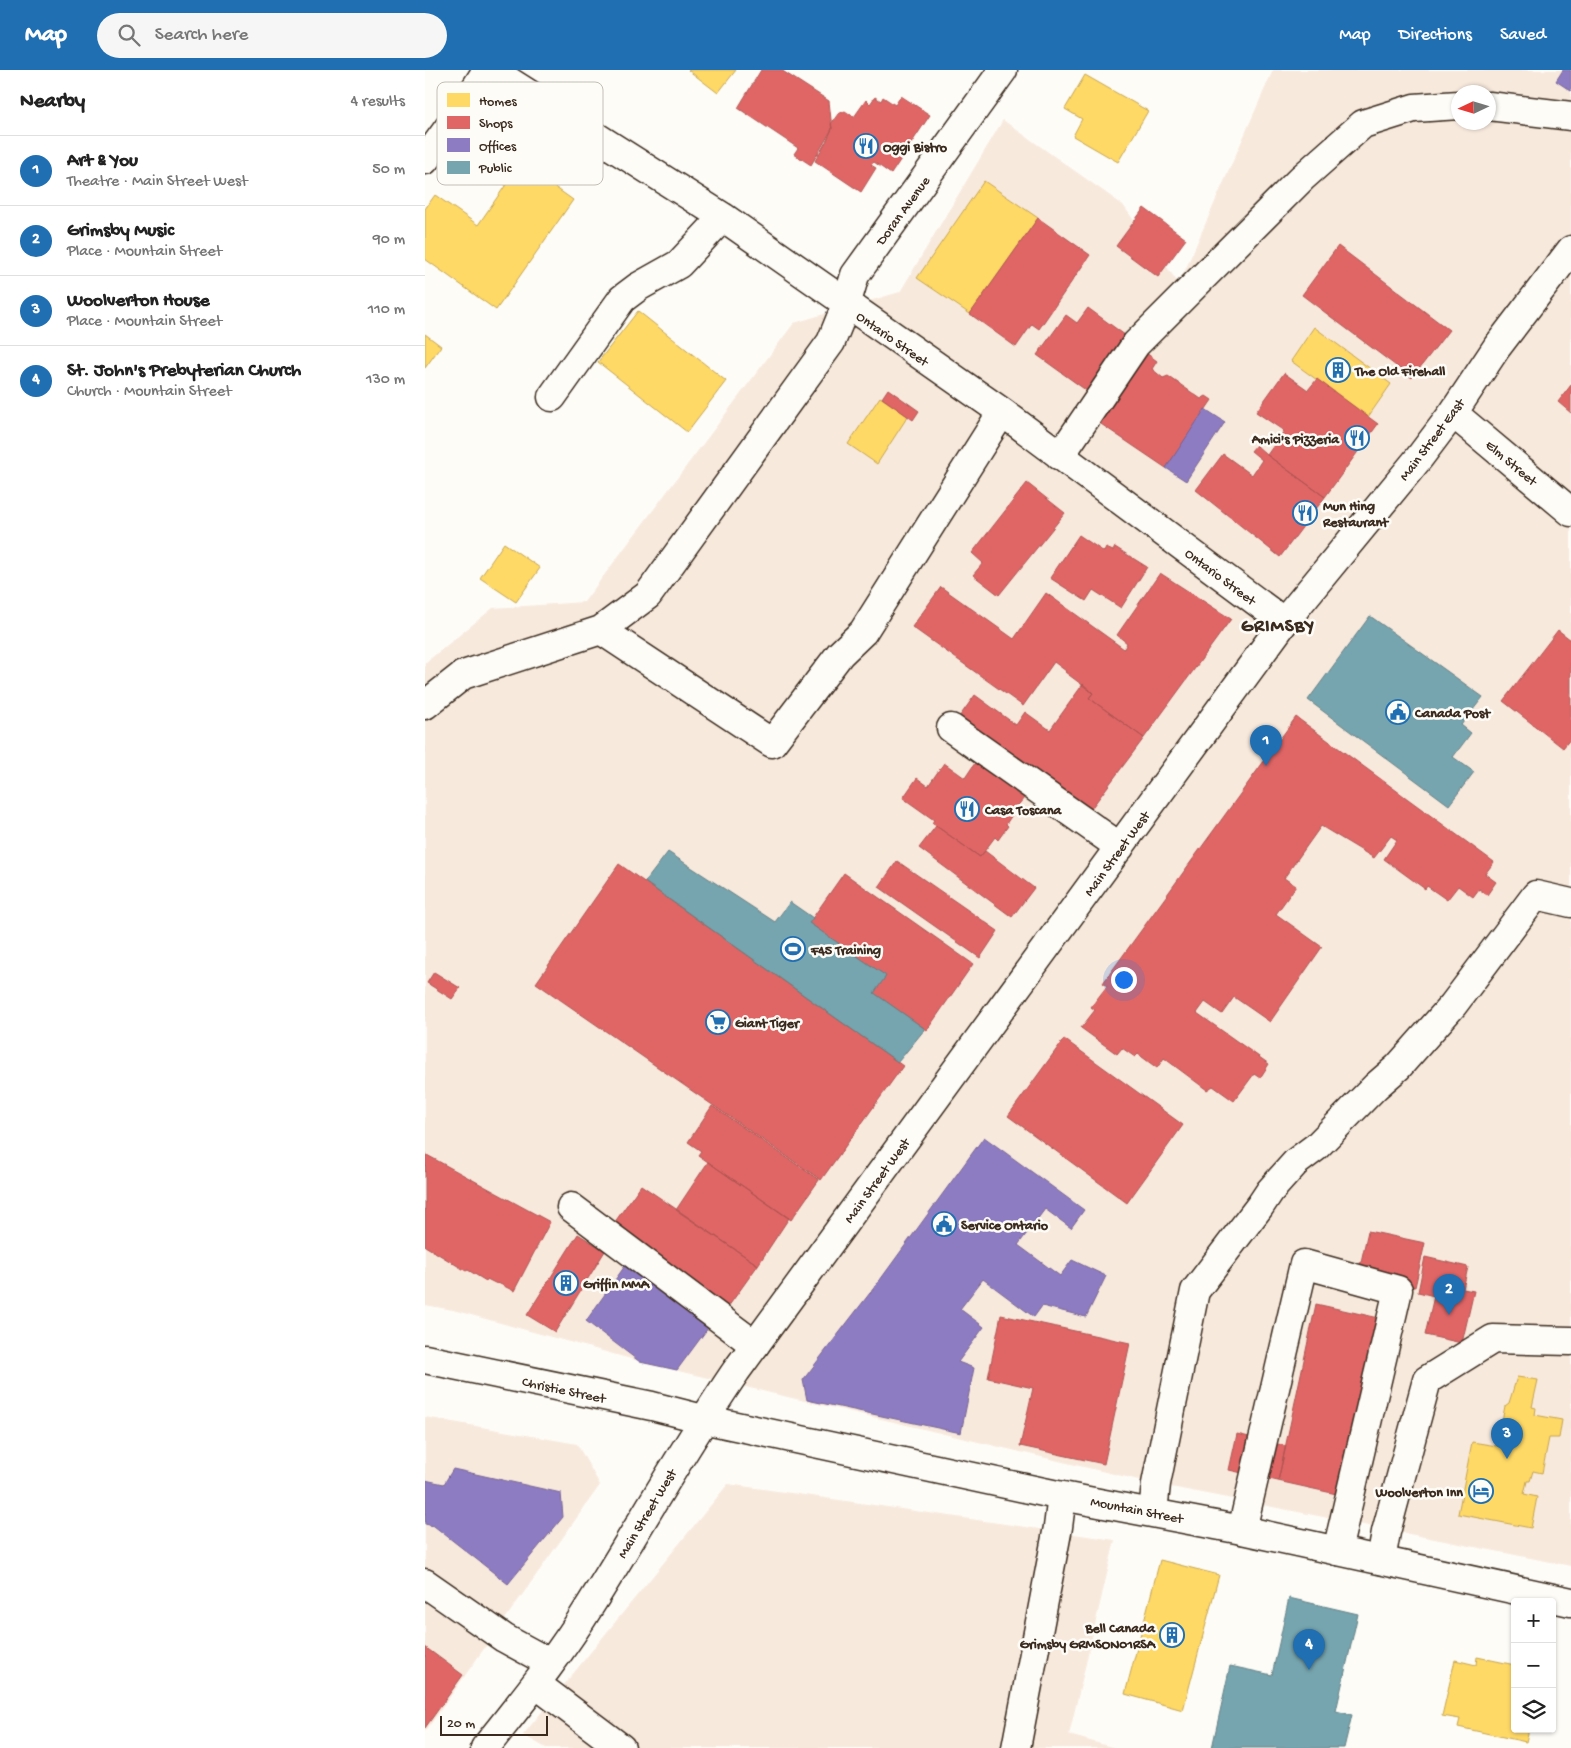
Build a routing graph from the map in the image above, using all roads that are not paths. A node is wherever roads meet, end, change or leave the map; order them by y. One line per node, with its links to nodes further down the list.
1 (487, 70): 4 (main road)
2 (491, 70): 5 (main road, Ontario Street)
3 (1003, 70): 14 (main road, Doran Avenue)
4 (479, 82)
5 (510, 82)
6 (1451, 106): 18 (main road)
7 (1496, 107): 8 (main road)
8 (1571, 116)
9 (603, 141): 12 (main road, Ontario Street)
10 (437, 144): 11 (main road)
11 (425, 160)
12 (723, 218): 14 (main road, Ontario Street); 15 (main road)
13 (1571, 250): 17 (main road, Main Street East)
14 (847, 305): 16 (main road, Ontario Street); 21 (main road, Doran Avenue)
15 (552, 397)
16 (1001, 412): 18 (main road, Ontario Street); 21 (main road)
17 (1453, 413): 19 (main road, Elm Street); 20 (main road, Main Street East)
18 (1060, 456): 20 (main road, Ontario Street)
19 (1571, 512)
20 (1284, 622): 24 (main road, Main Street West)
21 (601, 630): 22 (main road, Doran Avenue)
22 (425, 705)
23 (951, 728): 24 (main road)
24 (1120, 847): 28 (main road, Main Street West)
25 (1571, 903): 32 (main road)
26 (571, 1207): 28 (main road)
27 (1571, 1341): 35 (main road)
28 (755, 1345): 30 (main road, Main Street West)
29 (425, 1360): 30 (main road, Christie Street)
30 (703, 1419): 31 (main road, Mountain Street); 38 (main road, Main Street West)
31 (1062, 1496): 32 (main road, Mountain Street); 41 (main road)
32 (1153, 1512): 33 (main road, Mountain Street)
33 (1242, 1530): 34 (main road, Mountain Street); 34 (main road)
34 (1337, 1551): 35 (main road, Mountain Street)
35 (1381, 1560): 37 (main road, Mountain Street)
36 (425, 1583): 38 (main road)
37 (1571, 1602)
38 (543, 1673): 39 (main road, Main Street West); 40 (main road)
39 (485, 1748)
40 (621, 1748)
41 (1016, 1748)

